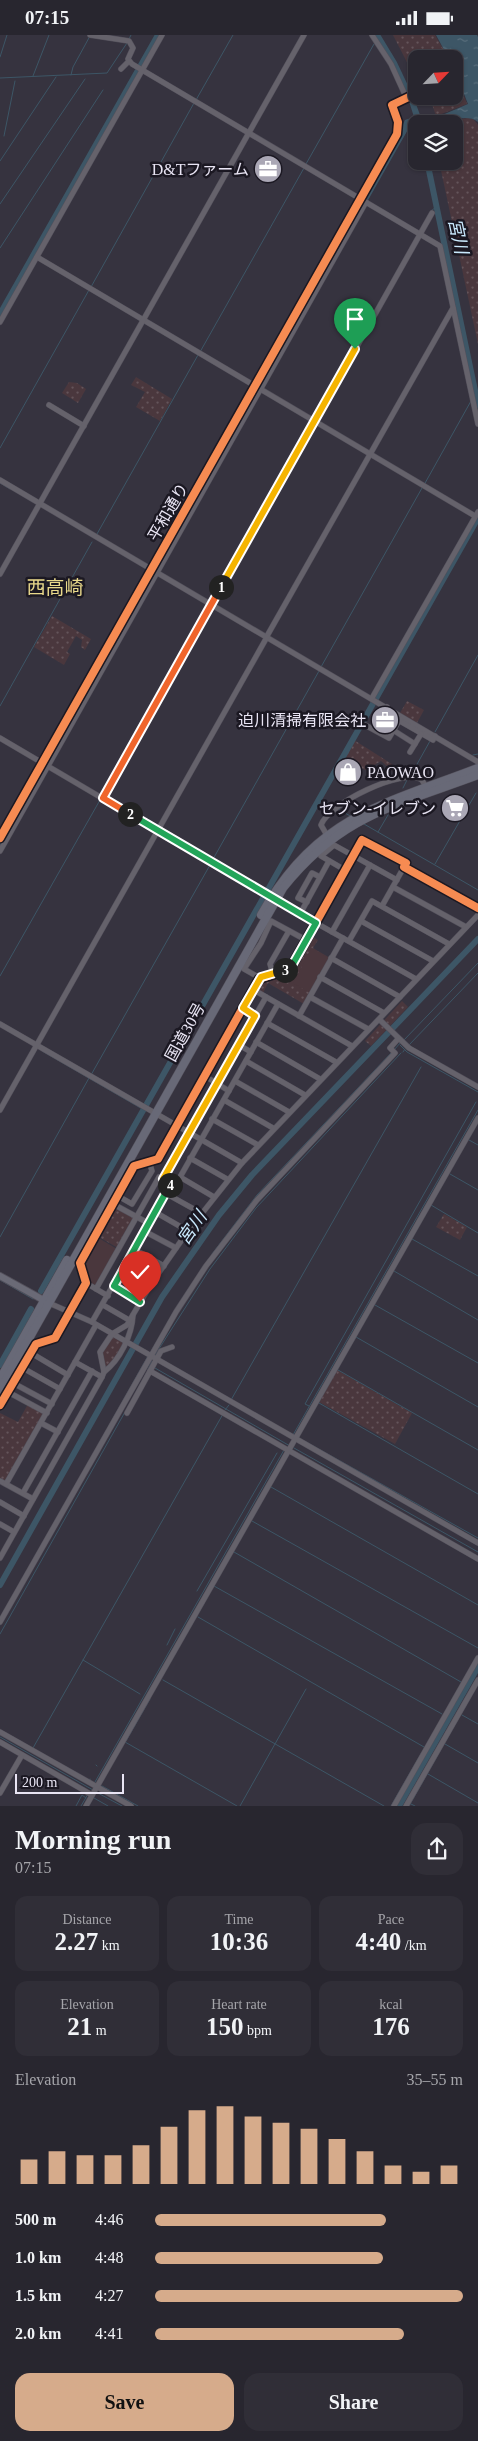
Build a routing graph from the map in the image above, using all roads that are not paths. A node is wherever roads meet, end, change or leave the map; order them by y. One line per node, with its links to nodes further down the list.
1 (91, 35): 5 (street)
2 (162, 35): 7 (street)
3 (304, 35): 8 (street)
4 (372, 35): 9 (street)
5 (129, 61): 6 (street); 7 (street)
6 (121, 69)
7 (140, 69): 8 (street); 12 (street)
8 (250, 134): 9 (street); 14 (street)
9 (363, 201): 11 (street); 16 (street)
10 (432, 213): 11 (street)
11 (419, 234): 13 (street); 18 (street)
12 (37, 257): 14 (street); 15 (street)
13 (453, 307): 19 (street); 21 (street)
14 (145, 321): 16 (street); 20 (street)
15 (0, 322)
16 (258, 387): 18 (street); 25 (street)
17 (49, 405): 20 (street)
18 (314, 420): 21 (street); 27 (street)
19 (478, 424)
20 (84, 426): 23 (street)
21 (370, 453): 24 (street); 28 (street)
22 (0, 480): 23 (street)
23 (39, 505): 25 (street); 26 (street)
24 (476, 514): 29 (street)
25 (154, 572): 27 (street); 38 (street)
26 (0, 574)
27 (211, 606): 28 (street); 42 (street)
28 (266, 638): 29 (street); 43 (street)
29 (374, 700): 30 (street)
30 (400, 718): 32 (street); 33 (street)
31 (365, 725): 32 (street)
32 (393, 730): 35 (street)
33 (421, 731): 35 (street); 37 (street)
34 (0, 738): 38 (street)
35 (415, 744): 36 (street)
36 (410, 752)
37 (478, 762)
38 (45, 764): 42 (street); 45 (street); 46 (street)
39 (478, 768): 41 (highway, 国道30号)
40 (478, 775): 41 (highway, 国道30号)
41 (427, 790): 44 (highway, 国道30号); 44 (street)
42 (102, 798): 43 (street)
43 (157, 830): 55 (street); 93 (street)
44 (328, 837): 55 (highway, 国道30号)
45 (0, 838)
46 (0, 851)
47 (353, 856): 48 (street); 49 (street); 50 (street); 51 (street)
48 (329, 861): 51 (street); 52 (street)
49 (370, 865): 53 (street); 65 (street)
50 (404, 867): 53 (street); 58 (street)
51 (345, 870): 62 (street)
52 (320, 877): 56 (street); 56 (street)
53 (397, 879): 54 (street)
54 (393, 887): 57 (street); 63 (street)
55 (269, 896): 59 (street); 106 (highway, 国道30号)
56 (307, 903): 59 (street)
57 (382, 906): 61 (street); 69 (street)
58 (478, 908)
59 (300, 914): 62 (street)
60 (478, 915): 63 (street)
61 (361, 921): 68 (street); 71 (street)
62 (316, 923): 65 (street); 67 (street)
63 (466, 927): 69 (street)
64 (289, 931): 67 (street); 72 (street); 74 (street)
65 (332, 932): 66 (street)
66 (343, 938): 68 (street); 70 (street)
67 (306, 940): 72 (street)
68 (349, 941): 75 (street)
69 (449, 944): 71 (street)
70 (331, 958): 73 (street); 77 (street)
71 (433, 961): 75 (street)
72 (273, 974): 74 (street)
73 (320, 977): 79 (street); 82 (street)
74 (260, 978): 76 (street)
75 (416, 979): 77 (street)
76 (254, 989): 78 (street); 81 (street)
77 (400, 996): 82 (street); 85 (street)
78 (266, 997): 80 (street); 83 (street)
79 (310, 997): 84 (street); 88 (street)
80 (278, 1004): 84 (street); 86 (street)
81 (243, 1008): 83 (street); 97 (street)
82 (384, 1013): 88 (street)
83 (255, 1016): 91 (street)
84 (299, 1016): 92 (street)
85 (382, 1022): 89 (street); 92 (street)
86 (267, 1023): 90 (street); 96 (street)
87 (0, 1024): 93 (street)
88 (368, 1029): 92 (street)
89 (400, 1040): 101 (street); 153 (street)
90 (256, 1043): 94 (street); 98 (street)
91 (239, 1045): 94 (street); 100 (street)
92 (352, 1046): 96 (street)
93 (36, 1047): 105 (street); 106 (street)
94 (251, 1052): 95 (street)
95 (246, 1061): 99 (street); 103 (street)
96 (336, 1062): 98 (street)
97 (204, 1076): 100 (street); 110 (street)
98 (320, 1079): 103 (street)
99 (235, 1081): 102 (street); 107 (street)
100 (217, 1084): 102 (street); 112 (street)
101 (478, 1087)
102 (229, 1091): 104 (street)
103 (305, 1095): 107 (street)
104 (224, 1100): 109 (street); 111 (street)
105 (0, 1110)
106 (149, 1110): 110 (street); 142 (highway, 国道30号)
107 (289, 1112): 111 (street)
108 (478, 1118): 171 (street)
109 (212, 1119): 113 (street); 114 (street)
110 (176, 1126): 112 (street); 116 (street)
111 (273, 1128): 114 (street)
112 (189, 1133): 113 (street); 119 (street)
113 (201, 1139): 115 (street); 117 (street)
114 (258, 1145): 117 (street)
115 (190, 1158): 118 (street); 120 (street)
116 (150, 1161): 123 (street); 123 (street)
117 (242, 1163): 120 (street)
118 (180, 1177): 121 (street); 124 (street)
119 (163, 1179): 121 (street); 128 (street)
120 (228, 1179): 124 (street)
121 (170, 1184): 122 (street)
122 (165, 1193): 126 (street); 127 (street)
123 (118, 1196): 125 (street)
124 (214, 1197): 127 (street)
125 (113, 1204): 128 (street); 137 (street)
126 (155, 1212): 129 (street); 131 (street)
127 (201, 1213): 131 (street)
128 (136, 1217): 129 (street); 140 (street)
129 (148, 1223): 130 (street)
130 (144, 1231): 132 (street); 133 (street)
131 (188, 1231): 132 (street)
132 (176, 1248): 134 (street)
133 (134, 1249): 134 (street); 135 (street)
134 (164, 1266): 138 (street)
135 (124, 1267): 138 (street); 139 (street)
136 (0, 1276): 142 (main road)
137 (86, 1283): 140 (street); 146 (street)
138 (151, 1283): 143 (street)
139 (114, 1286): 141 (street); 143 (street)
140 (96, 1289): 141 (street)
141 (108, 1296): 144 (street)
142 (46, 1302): 146 (street); 160 (highway, 国道30号); 164 (highway, 国道30号)
143 (140, 1302): 145 (street)
144 (103, 1305): 147 (street); 148 (street)
145 (134, 1312): 147 (street); 150 (street)
146 (68, 1313): 148 (street); 152 (street)
147 (129, 1320): 149 (street)
148 (94, 1323): 149 (street); 154 (street)
149 (112, 1333): 150 (street); 158 (street)
150 (126, 1342): 153 (street); 158 (street)
151 (172, 1347): 153 (street)
152 (31, 1353): 155 (street); 159 (street)
153 (150, 1356): 157 (street); 162 (street); 171 (street)
154 (75, 1362): 156 (street); 159 (street)
155 (21, 1367): 161 (street); 163 (street)
156 (92, 1371): 158 (street); 170 (street)
157 (150, 1371): 162 (street); 172 (street)
158 (103, 1374): 176 (street)
159 (68, 1375): 163 (street)
160 (0, 1379)
161 (13, 1383): 164 (street); 165 (street)
162 (138, 1388): 168 (street); 185 (street)
163 (60, 1389): 165 (street)
164 (4, 1391): 166 (street); 167 (street)
165 (52, 1404): 167 (street)
166 (0, 1405)
167 (47, 1413): 169 (street)
168 (127, 1413)
169 (42, 1423): 170 (street); 174 (street)
170 (58, 1431): 175 (street)
171 (294, 1441): 172 (street); 181 (street)
172 (289, 1450): 184 (street); 191 (street)
173 (0, 1481): 174 (street)
174 (6, 1484): 175 (street)
175 (23, 1493): 176 (street)
176 (33, 1499): 178 (street)
177 (0, 1503): 178 (street)
178 (24, 1516): 180 (street)
179 (0, 1524): 180 (street)
180 (14, 1532): 182 (street)
181 (478, 1543)
182 (3, 1547): 183 (street)
183 (0, 1558)
184 (478, 1559)
185 (0, 1622)
186 (478, 1658): 195 (street)
187 (478, 1680): 196 (street)
188 (0, 1731): 191 (street)
189 (0, 1742): 190 (street)
190 (22, 1755): 191 (street); 192 (street)
191 (93, 1792): 193 (street); 194 (street)
192 (0, 1793)
193 (86, 1806)
194 (131, 1806)
195 (394, 1806)
196 (406, 1806)

